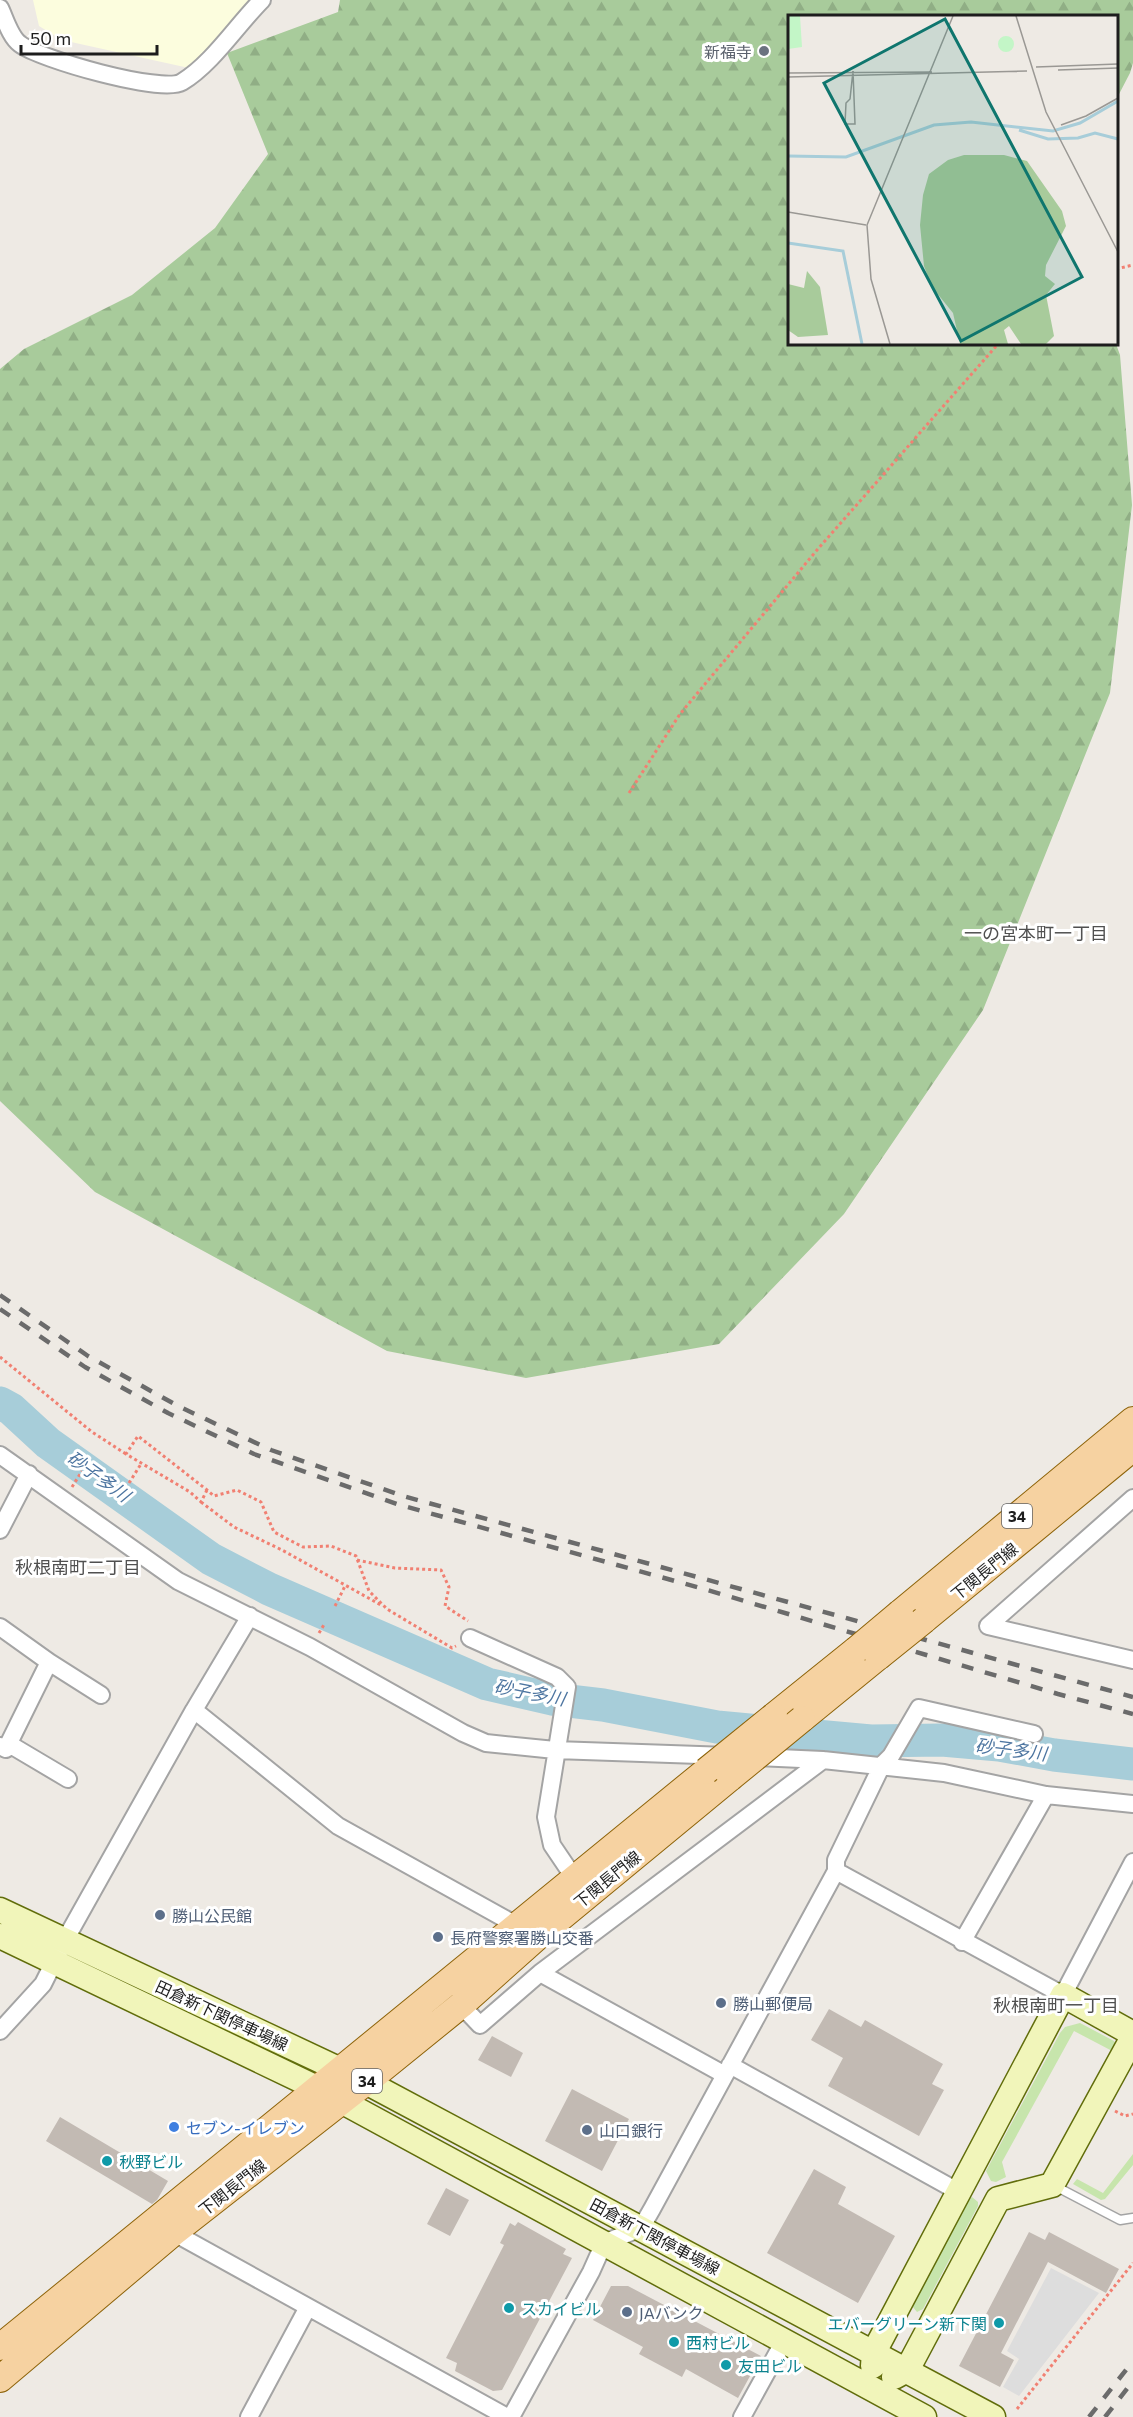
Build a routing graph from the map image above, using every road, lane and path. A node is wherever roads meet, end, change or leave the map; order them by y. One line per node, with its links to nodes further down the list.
1 (262, 0): 2 (street)
2 (0, 8)
3 (1133, 265): 4 (path)
4 (1118, 269)
5 (997, 345): 6 (path)
6 (629, 793)
7 (0, 1357): 10 (path)
8 (1133, 1420): 25 (main road, 下関長門線 / 34)
9 (1133, 1448): 25 (main road, 下関長門線 / 34)
10 (126, 1454): 12 (path); 16 (path)
11 (0, 1455): 14 (street)
12 (141, 1463): 15 (path); 19 (path)
13 (82, 1471): 17 (path)
14 (28, 1474): 20 (street); 26 (street)
15 (129, 1483)
16 (207, 1490): 19 (path); 21 (path)
17 (68, 1495)
18 (1133, 1498): 30 (street)
19 (201, 1502): 22 (path)
20 (0, 1530)
21 (357, 1560): 24 (path); 28 (path)
22 (345, 1587): 23 (path); 24 (path)
23 (335, 1606)
24 (385, 1608): 28 (path)
25 (912, 1616): 29 (main road, 下関長門線 / 34, bridge)
26 (250, 1617): 33 (street); 36 (street)
27 (0, 1627): 31 (street)
28 (470, 1638): 36 (street)
29 (867, 1654): 39 (main road, 下関長門線 / 34, bridge); 39 (main road, 下関長門線 / 34, bridge)
30 (1133, 1660)
31 (49, 1662): 32 (street); 35 (street)
32 (100, 1695)
33 (194, 1710): 47 (street); 50 (street)
34 (1034, 1734): 38 (street)
35 (4, 1745): 40 (street)
36 (555, 1750): 37 (street); 45 (street)
37 (823, 1760): 38 (street); 51 (street)
38 (887, 1760): 41 (street); 44 (street)
39 (718, 1774): 45 (main road, 下関長門線 / 34); 53 (main road, 下関長門線 / 34)
40 (68, 1779)
41 (1046, 1795): 42 (street); 49 (street)
42 (1133, 1804)
43 (1133, 1862): 52 (street)
44 (836, 1871): 49 (street); 56 (street)
45 (575, 1879): 47 (main road, 下関長門線 / 34)
46 (0, 1910): 50 (main road, 田倉新下関停車場線)
47 (516, 1925): 57 (main road, 下関長門線 / 34)
48 (0, 1936): 50 (main road, 田倉新下関停車場線)
49 (962, 1941): 52 (street)
50 (59, 1952): 54 (street); 57 (main road, 田倉新下関停車場線); 59 (main road, 田倉新下関停車場線)
51 (540, 1973): 53 (street); 56 (street)
52 (1063, 1995): 55 (main road); 63 (main road)
53 (460, 2005): 58 (main road, 下関長門線 / 34)
54 (0, 2031)
55 (1133, 2035): 64 (main road)
56 (727, 2070): 63 (street); 68 (street)
57 (342, 2071): 58 (main road, 田倉新下関停車場線); 59 (main road, 下関長門線 / 34)
58 (366, 2082): 60 (main road, 下関長門線 / 34); 68 (main road, 田倉新下関停車場線)
59 (319, 2089): 60 (main road, 田倉新下関停車場線); 67 (main road, 下関長門線 / 34)
60 (341, 2101): 67 (main road, 下関長門線 / 34); 69 (main road, 田倉新下関停車場線)
61 (1115, 2110): 62 (path)
62 (1133, 2114)
63 (963, 2184): 65 (main road); 74 (main road)
64 (1052, 2185): 65 (main road); 66 (lane)
65 (998, 2199): 75 (main road)
66 (1133, 2218)
67 (164, 2227): 71 (street); 73 (main road, 下関長門線 / 34); 76 (main road, 下関長門線 / 34)
68 (641, 2228): 69 (street); 74 (main road, 田倉新下関停車場線)
69 (604, 2243): 72 (main road, 田倉新下関停車場線); 80 (street)
70 (1133, 2263): 78 (path)
71 (308, 2307): 79 (street); 80 (street)
72 (784, 2341): 77 (main road, 田倉新下関停車場線); 81 (street)
73 (0, 2347)
74 (874, 2352): 75 (main road, 田倉新下関停車場線); 77 (main road)
75 (907, 2370): 77 (main road); 83 (main road, 田倉新下関停車場線)
76 (0, 2379)
77 (872, 2389): 82 (main road, 田倉新下関停車場線)
78 (1017, 2409)
79 (249, 2417)
80 (509, 2417)
81 (742, 2417)
82 (924, 2417)
83 (993, 2417)

